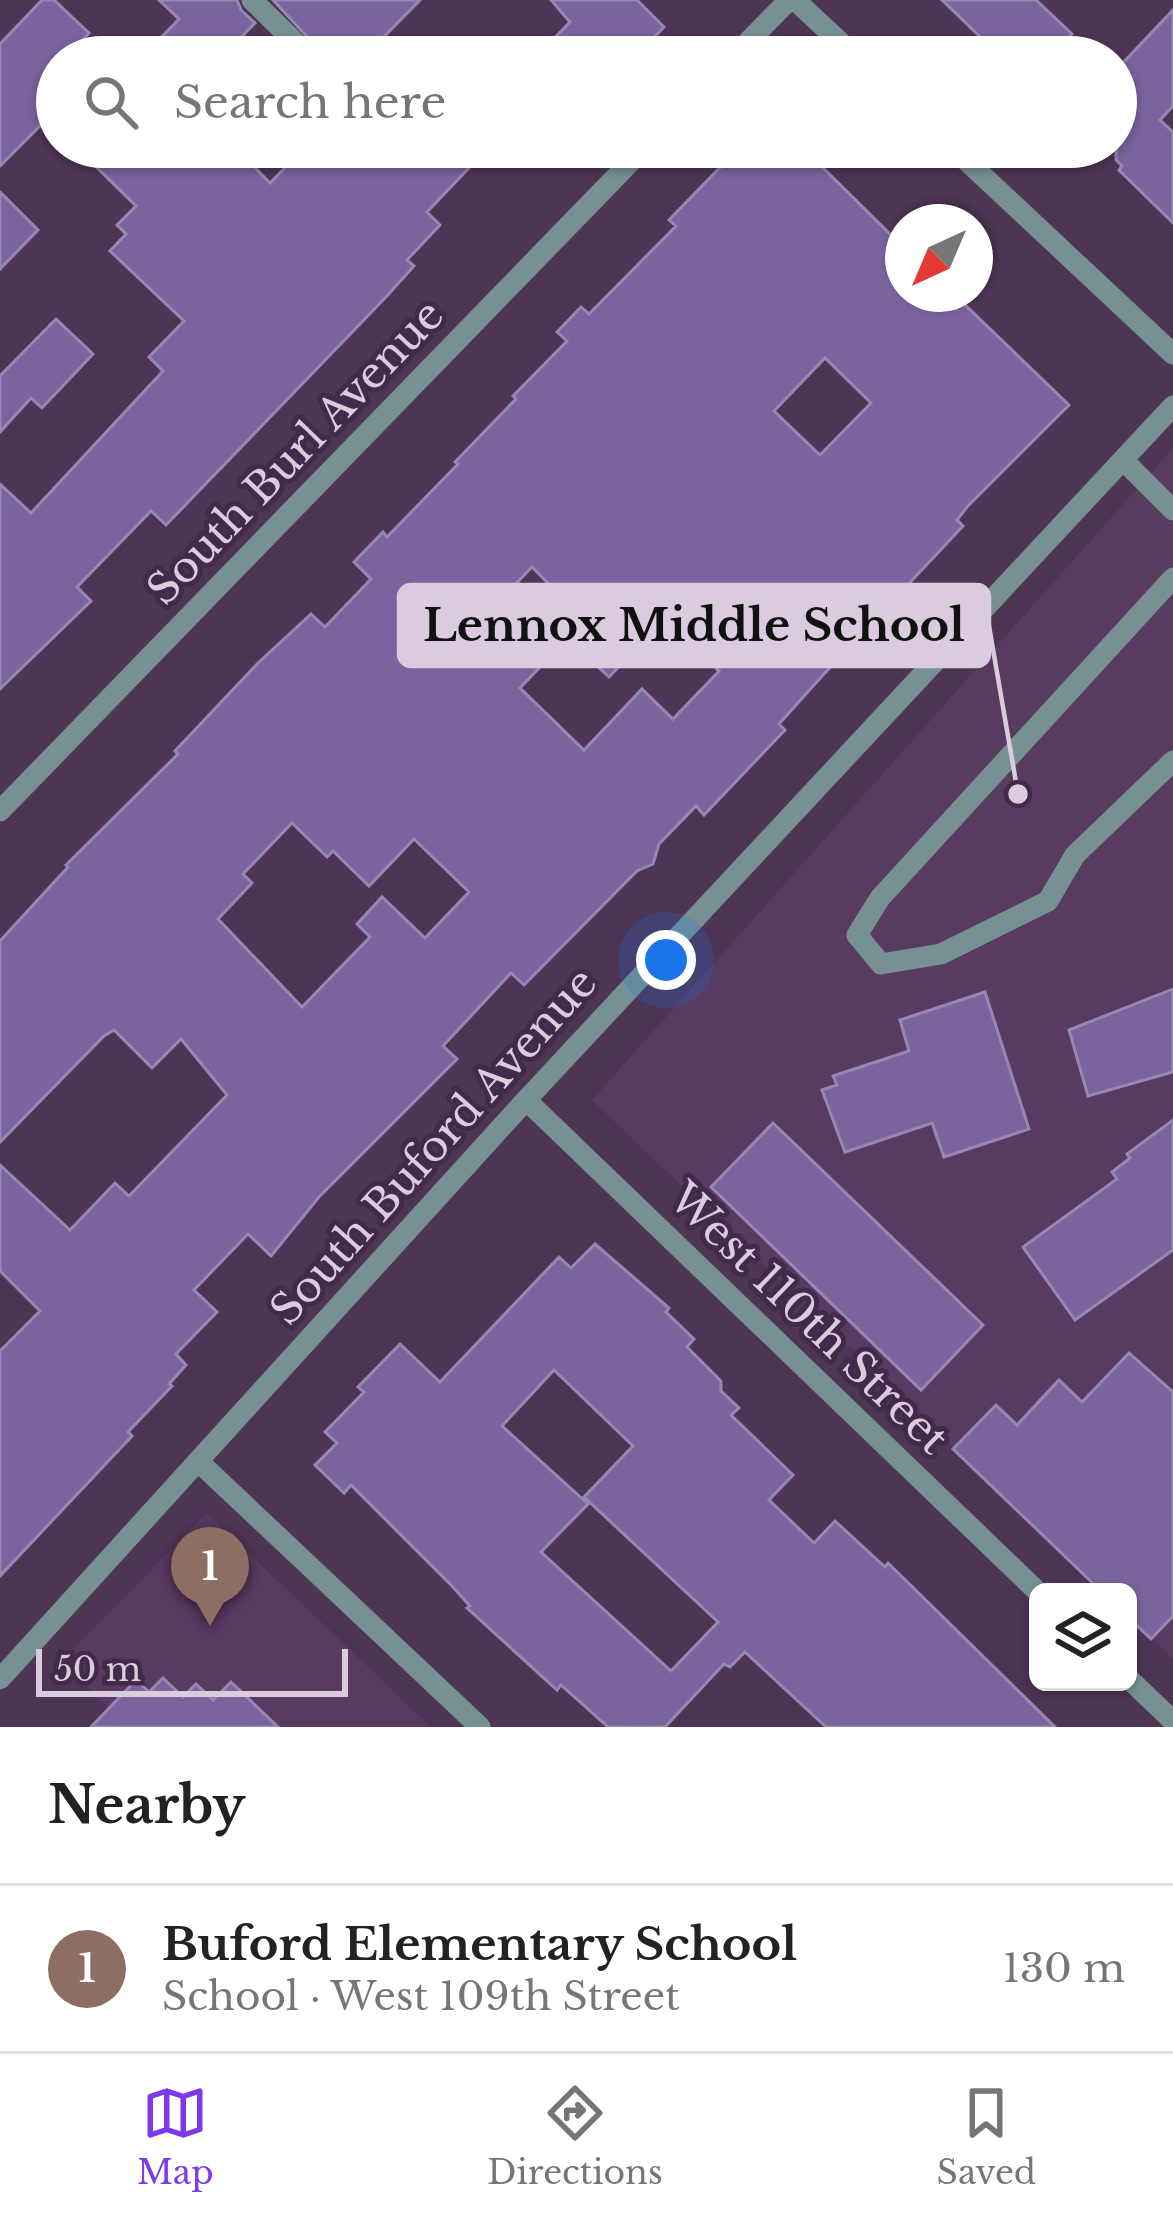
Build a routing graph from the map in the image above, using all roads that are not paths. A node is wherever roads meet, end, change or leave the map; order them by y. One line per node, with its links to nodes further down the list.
1 (252, 0): 3 (street)
2 (792, 0): 4 (street); 5 (street)
3 (289, 36)
4 (755, 36)
5 (832, 36)
6 (625, 168): 14 (street, South Burl Avenue)
7 (974, 168): 8 (street)
8 (1173, 354)
9 (1173, 406): 10 (street, South Buford Avenue)
10 (1123, 460): 11 (street); 15 (street, South Buford Avenue)
11 (1173, 510)
12 (1173, 578): 13 (street)
13 (1173, 761)
14 (0, 811)
15 (526, 1100): 16 (street, South Buford Avenue); 17 (street, West 110th Street)
16 (199, 1462): 18 (street, South Buford Avenue); 21 (street)
17 (1029, 1583)
18 (0, 1679)
19 (1137, 1687): 20 (street)
20 (1173, 1721)
21 (480, 1727)

